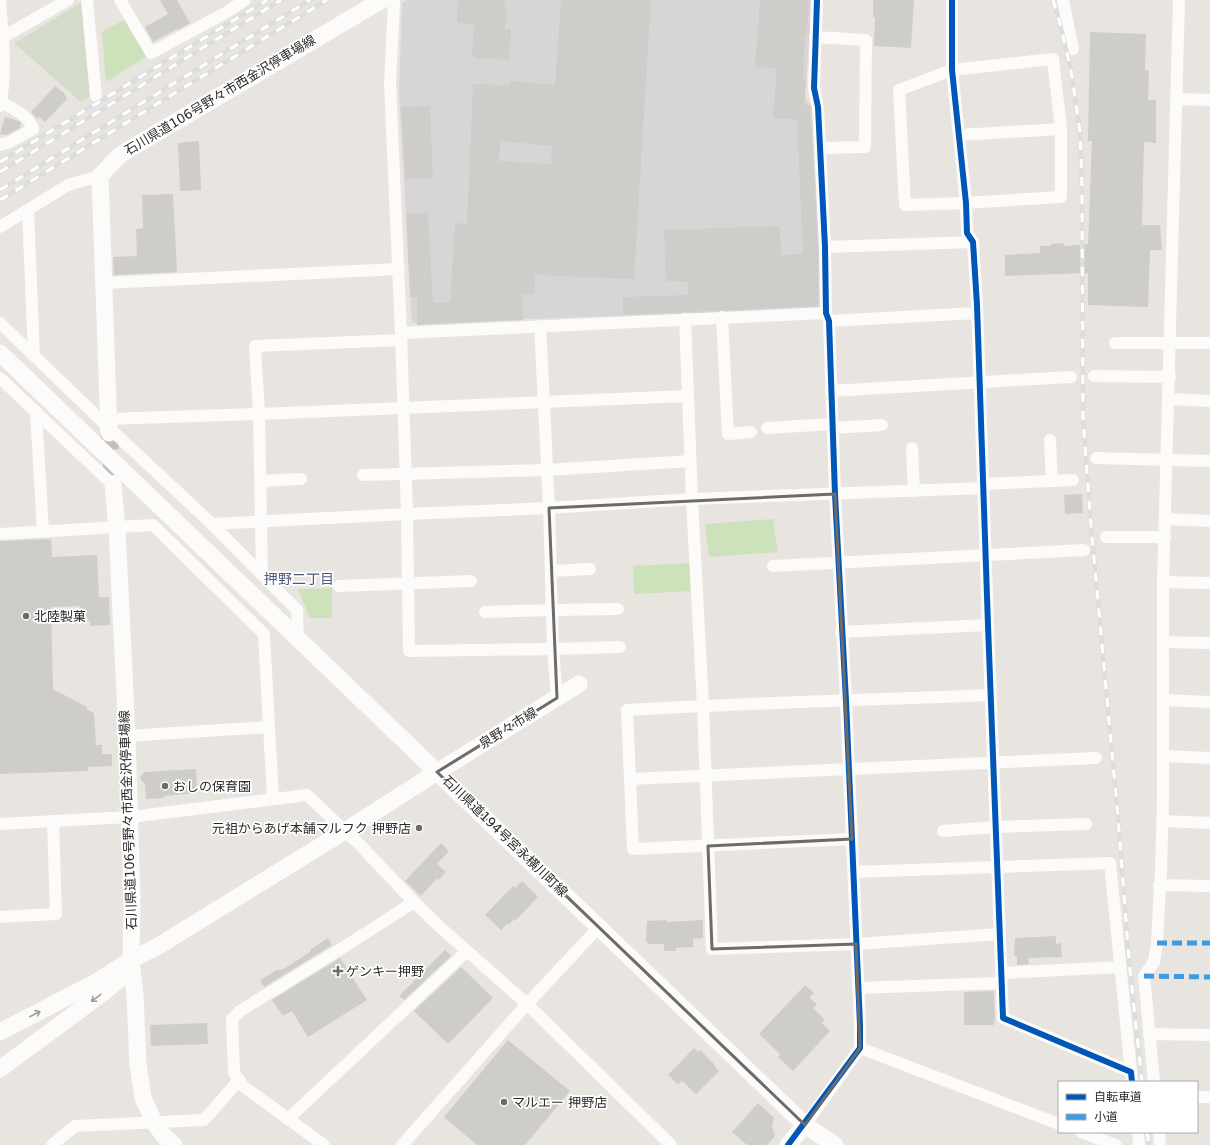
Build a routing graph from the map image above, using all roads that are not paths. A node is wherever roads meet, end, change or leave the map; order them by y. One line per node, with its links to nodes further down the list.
1 (68, 0): 13 (street)
2 (87, 0): 17 (street)
3 (120, 0): 12 (street)
4 (223, 0): 12 (street)
5 (382, 0): 25 (main road, 石川県道106号野々市西金沢停車場線)
6 (394, 0): 31 (street)
7 (817, 0): 14 (street)
8 (952, 0): 16 (street)
9 (1063, 0): 15 (street)
10 (1179, 0): 18 (street)
11 (0, 1): 13 (street)
12 (236, 6)
13 (3, 37): 20 (street)
14 (815, 37): 24 (street); 24 (street)
15 (1073, 49)
16 (952, 70): 21 (street); 22 (street); 26 (street)
17 (96, 96)
18 (1177, 99): 19 (street); 40 (street)
19 (1210, 100)
20 (0, 104): 23 (street)
21 (1061, 129): 22 (street); 26 (street)
22 (959, 135): 26 (street)
23 (0, 145)
24 (820, 148): 30 (street)
25 (100, 176): 27 (street); 32 (main road)
26 (966, 203): 29 (street)
27 (28, 210): 28 (street); 44 (street)
28 (0, 227)
29 (973, 242): 30 (street); 33 (street)
30 (825, 247): 35 (street)
31 (399, 269): 32 (street); 39 (street)
32 (104, 284): 59 (main road)
33 (977, 313): 35 (street); 49 (street)
34 (722, 317): 35 (street); 36 (street); 62 (street)
35 (828, 317): 50 (street)
36 (685, 319): 38 (street); 51 (street)
37 (0, 323): 44 (street)
38 (540, 326): 39 (street); 54 (street)
39 (401, 336): 55 (street); 57 (street)
40 (1170, 342): 41 (street); 42 (street); 47 (street)
41 (1116, 343)
42 (1210, 343)
43 (2, 355): 107 (main road)
44 (34, 356): 59 (street)
45 (1071, 376): 49 (street)
46 (1094, 376): 47 (street)
47 (1170, 377): 52 (street)
48 (0, 378): 56 (street)
49 (980, 382): 50 (street); 77 (street)
50 (830, 391): 60 (street)
51 (688, 396): 54 (street); 67 (street)
52 (1169, 399): 53 (street); 66 (street)
53 (1210, 401)
54 (543, 403): 55 (street); 69 (street)
55 (404, 409): 57 (street); 70 (street)
56 (36, 412): 76 (street); 88 (street)
57 (259, 414): 59 (street); 74 (street)
58 (882, 425): 60 (street)
59 (108, 426): 86 (street)
60 (832, 426): 61 (street); 79 (street)
61 (766, 428)
62 (751, 432)
63 (1050, 440): 75 (street)
64 (912, 448): 78 (street)
65 (1096, 458): 66 (street)
66 (1167, 460): 68 (street); 83 (street)
67 (690, 461): 69 (street); 80 (street)
68 (1210, 461)
69 (547, 470): 70 (street); 81 (street)
70 (406, 474): 71 (street); 82 (street)
71 (363, 475)
72 (301, 479): 74 (street)
73 (1073, 480): 75 (street)
74 (261, 481): 85 (street)
75 (1052, 481): 77 (street)
76 (113, 485): 87 (main road, 石川県道106号野々市西金沢停車場線)
77 (983, 486): 78 (street); 93 (street)
78 (914, 491): 79 (street)
79 (835, 494): 80 (street); 94 (street)
80 (692, 499): 81 (street); 122 (street)
81 (549, 508): 82 (street); 97 (street)
82 (407, 514): 85 (street); 100 (street)
83 (1165, 519): 84 (street); 91 (street)
84 (1210, 521)
85 (261, 522): 86 (street); 98 (street)
86 (212, 524): 98 (street)
87 (117, 528): 88 (street); 110 (street); 124 (main road, 石川県道106号野々市西金沢停車場線)
88 (43, 532): 89 (street)
89 (0, 534)
90 (1106, 537): 91 (street)
91 (1165, 537): 101 (street)
92 (1084, 550): 93 (street)
93 (986, 556): 94 (street); 108 (street)
94 (838, 563): 95 (street); 109 (street)
95 (773, 566)
96 (590, 569): 97 (street)
97 (551, 571): 105 (street)
98 (262, 575): 111 (street)
99 (471, 581): 100 (street)
100 (408, 582): 103 (street); 115 (street)
101 (1163, 582): 102 (street); 112 (street)
102 (1210, 583)
103 (339, 586)
104 (618, 609): 105 (street)
105 (552, 610): 106 (street); 115 (street)
106 (485, 612)
107 (282, 622): 110 (street); 111 (main road)
108 (988, 625): 109 (street); 117 (street)
109 (841, 632): 120 (street)
110 (264, 634): 123 (street)
111 (298, 638): 130 (main road)
112 (1163, 642): 113 (street); 119 (street)
113 (1210, 643)
114 (620, 647): 115 (street)
115 (553, 649): 118 (street)
116 (579, 684): 118 (main road, 泉野々市線)
117 (990, 695): 120 (street); 128 (street)
118 (557, 698): 130 (main road, 泉野々市線)
119 (1163, 700): 121 (street); 125 (street)
120 (846, 701): 122 (street); 129 (street)
121 (1210, 702)
122 (703, 706): 131 (street); 132 (street)
123 (269, 727): 124 (street); 133 (street)
124 (127, 736): 134 (main road, 石川県道106号野々市西金沢停車場線)
125 (1163, 756): 127 (street); 136 (street)
126 (1096, 758): 128 (street)
127 (1210, 758)
128 (993, 763): 129 (street); 140 (street)
129 (849, 769): 131 (street); 143 (street)
130 (437, 772): 142 (main road, 石川県道194号宮永横川町線); 151 (main road, 石川県道194号宮永横川町線)
131 (706, 776): 132 (street); 144 (street)
132 (630, 779): 144 (street)
133 (273, 799): 134 (street); 142 (street)
134 (130, 817): 135 (street); 155 (main road, 石川県道106号野々市西金沢停車場線)
135 (53, 821): 138 (street); 150 (street)
136 (1162, 821): 137 (street); 147 (street)
137 (1210, 823)
138 (0, 824)
139 (1086, 824): 140 (street)
140 (996, 827): 141 (street); 145 (street)
141 (943, 831)
142 (345, 832): 149 (street); 155 (main road, 石川県道194号宮永横川町線)
143 (852, 840): 144 (street); 146 (street)
144 (708, 846): 153 (street)
145 (997, 867): 146 (street); 152 (street); 156 (street)
146 (854, 872): 153 (street)
147 (1159, 886): 148 (street); 161 (street)
148 (1210, 886)
149 (414, 902): 154 (street); 166 (street)
150 (0, 917)
151 (599, 927): 159 (street); 173 (main road, 石川県道194号宮永横川町線)
152 (1000, 934): 153 (street); 157 (street)
153 (856, 944): 158 (street)
154 (467, 951): 159 (street); 170 (street)
155 (131, 960): 160 (main road, 石川県道194号宮永横川町線, one-way to 155); 164 (main road, one-way to 164); 171 (main road, 石川県道106号野々市西金沢停車場線)
156 (1120, 968): 157 (street); 165 (street)
157 (1001, 978): 158 (street); 165 (street)
158 (858, 988): 163 (street)
159 (527, 1004): 177 (street); 181 (street)
160 (0, 1032)
161 (1150, 1034): 162 (street); 167 (street)
162 (1210, 1035)
163 (860, 1048): 172 (street); 173 (street)
164 (0, 1069)
165 (1131, 1077)
166 (239, 1080): 170 (street); 171 (street)
167 (1154, 1081)
168 (1198, 1097): 169 (street)
169 (1210, 1097)
170 (288, 1119): 180 (street)
171 (154, 1122): 178 (street); 179 (main road, 石川県道106号野々市西金沢停車場線)
172 (1058, 1124)
173 (805, 1125): 182 (main road); 183 (main road, 石川県道194号宮永横川町線)
174 (1084, 1133): 184 (street)
175 (1138, 1133): 185 (street)
176 (1159, 1133): 186 (street)
177 (665, 1143)
178 (52, 1145)
179 (174, 1145)
180 (324, 1145)
181 (402, 1145)
182 (788, 1145)
183 (835, 1145)
184 (1116, 1145)
185 (1139, 1145)
186 (1160, 1145)

